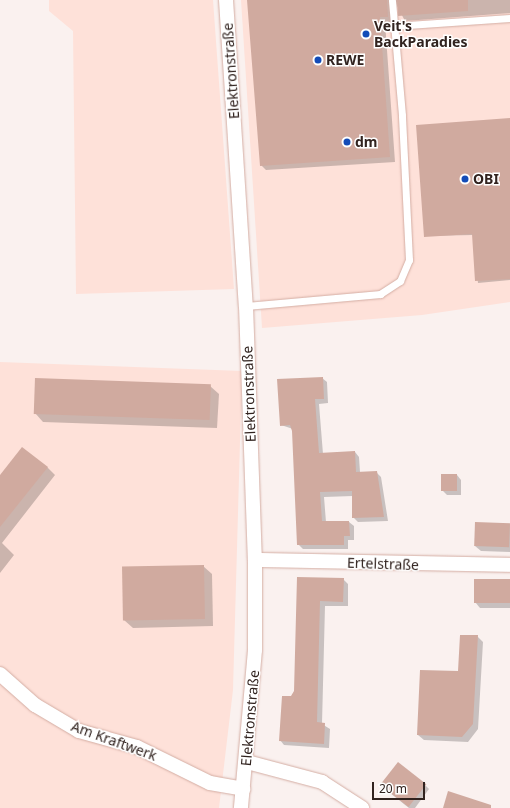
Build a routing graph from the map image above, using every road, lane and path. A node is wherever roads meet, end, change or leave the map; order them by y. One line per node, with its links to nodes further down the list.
1 (226, 0): 5 (street, Elektronstraße)
2 (392, 0): 4 (lane)
3 (510, 18): 4 (lane)
4 (393, 26): 5 (lane)
5 (246, 306): 6 (street, Elektronstraße)
6 (256, 560): 7 (street, Ertelstraße); 9 (street, Elektronstraße)
7 (510, 565)
8 (0, 674): 10 (street, Am Kraftwerk)
9 (247, 762): 10 (street, Elektronstraße); 12 (street)
10 (243, 789): 11 (street)
11 (241, 808)
12 (362, 808)

